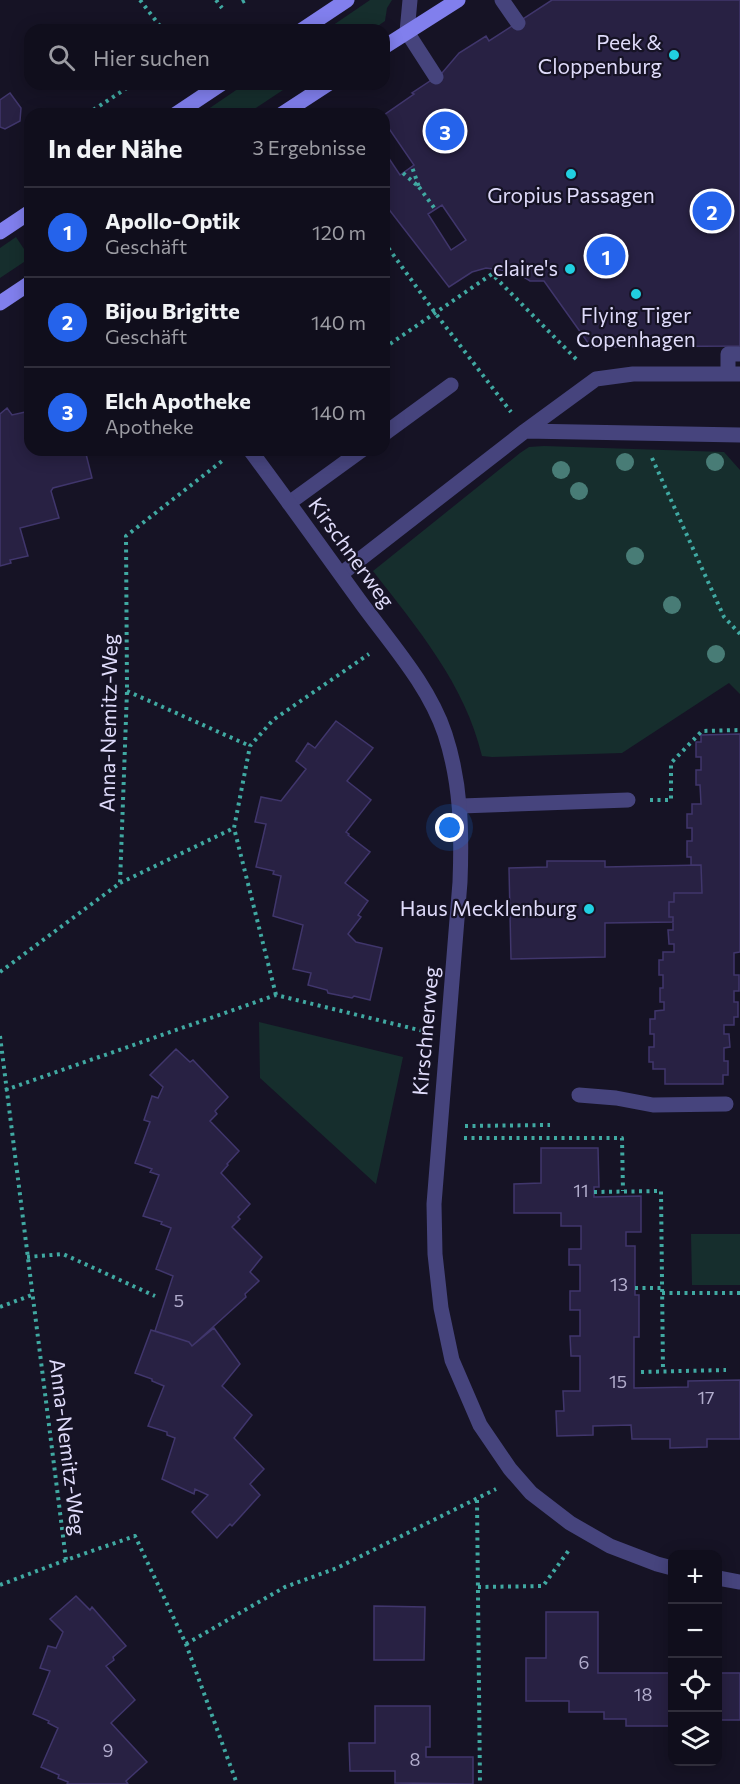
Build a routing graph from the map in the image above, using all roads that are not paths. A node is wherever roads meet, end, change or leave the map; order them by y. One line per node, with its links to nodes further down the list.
1 (347, 0): 6 (main road)
2 (410, 0): 7 (street)
3 (458, 0): 7 (main road)
4 (502, 0): 5 (street)
5 (518, 22)
6 (311, 24)
7 (407, 32): 8 (main road); 9 (street)
8 (390, 43)
9 (436, 76)
10 (212, 90): 12 (main road)
11 (319, 90): 13 (main road)
12 (185, 108)
13 (291, 108)
14 (24, 216): 15 (main road)
15 (0, 232)
16 (24, 287): 17 (main road)
17 (0, 303)
18 (740, 354): 19 (street)
19 (734, 374): 22 (street)
20 (451, 385): 21 (street)
21 (390, 430)
22 (525, 431): 23 (street); 27 (street)
23 (740, 435)
24 (254, 456): 26 (street, Kirschnerweg)
25 (354, 456): 26 (street)
26 (289, 503): 27 (street, Kirschnerweg)
27 (341, 574): 29 (street, Kirschnerweg)
28 (628, 800): 29 (street)
29 (460, 806): 32 (street, Kirschnerweg)
30 (579, 1095): 31 (street)
31 (726, 1104)
32 (668, 1567)
33 (722, 1579): 34 (street)
34 (740, 1582)

